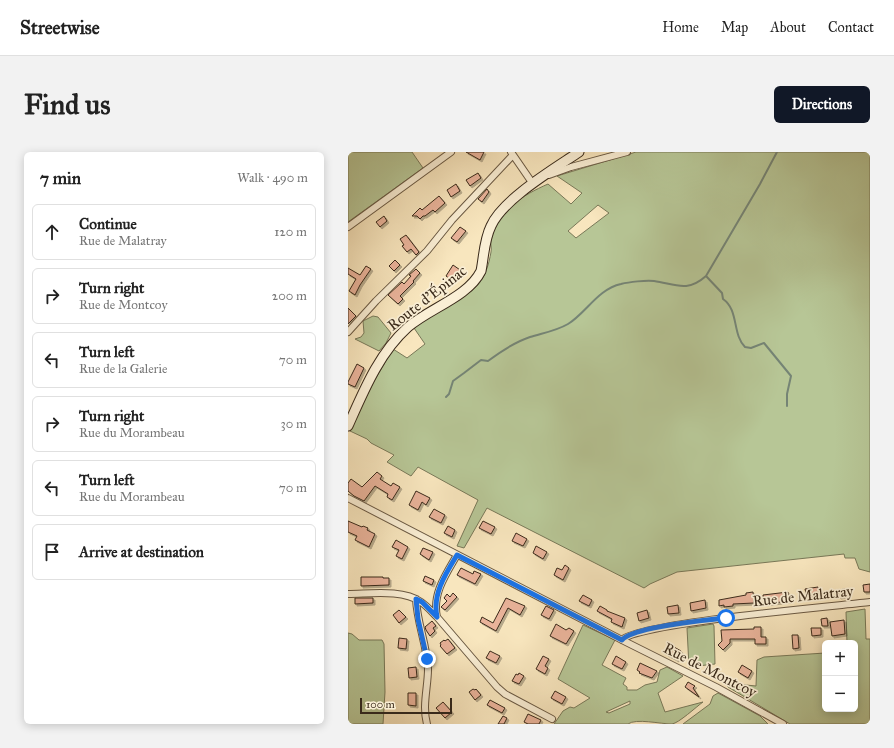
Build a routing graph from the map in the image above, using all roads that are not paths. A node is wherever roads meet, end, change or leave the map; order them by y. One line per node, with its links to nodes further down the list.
1 (451, 152): 7 (street)
2 (579, 152): 5 (main road, Route d'Épinac)
3 (627, 152): 5 (street)
4 (512, 153): 6 (street); 8 (street)
5 (544, 176): 6 (main road, Route d'Épinac)
6 (533, 184): 9 (main road, Route d'Épinac)
7 (348, 227)
8 (348, 332)
9 (348, 426)
10 (348, 498): 11 (street, Rue de Montcoy)
11 (457, 555): 15 (street); 16 (street, Rue de Montcoy)
12 (348, 594): 13 (street)
13 (416, 599): 15 (street); 18 (street)
14 (870, 602): 16 (street, Rue de Malatray)
15 (437, 617): 17 (street)
16 (622, 640): 19 (street, Rue de Montcoy)
17 (552, 719)
18 (427, 724)
19 (783, 724)

